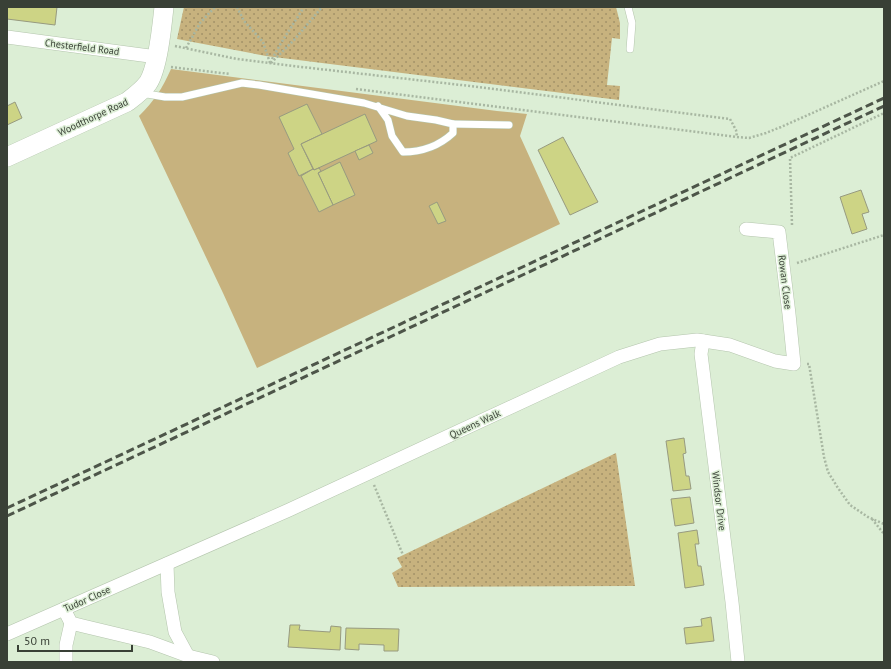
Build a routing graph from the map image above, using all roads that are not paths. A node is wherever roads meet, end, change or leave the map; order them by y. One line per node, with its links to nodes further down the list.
1 (164, 7): 5 (street, Woodthorpe Road)
2 (628, 7): 4 (lane)
3 (7, 37): 5 (street, Chesterfield Road)
4 (630, 49)
5 (157, 55): 6 (street, Woodthorpe Road)
6 (139, 93): 7 (lane); 10 (street, Woodthorpe Road)
7 (378, 106): 8 (lane); 8 (lane)
8 (453, 124): 9 (lane)
9 (509, 125)
10 (7, 157)
11 (746, 229): 13 (street, Rowan Close)
12 (703, 341): 13 (street, Queens Walk); 14 (street, Queens Walk); 21 (street, Windsor Drive)
13 (794, 364)
14 (167, 564): 15 (street, Tudor Close); 18 (street)
15 (64, 609): 16 (street); 17 (street, Tudor Close)
16 (71, 623): 18 (street); 19 (street)
17 (7, 634)
18 (188, 656): 20 (street)
19 (66, 662)
20 (213, 662)
21 (738, 662)

